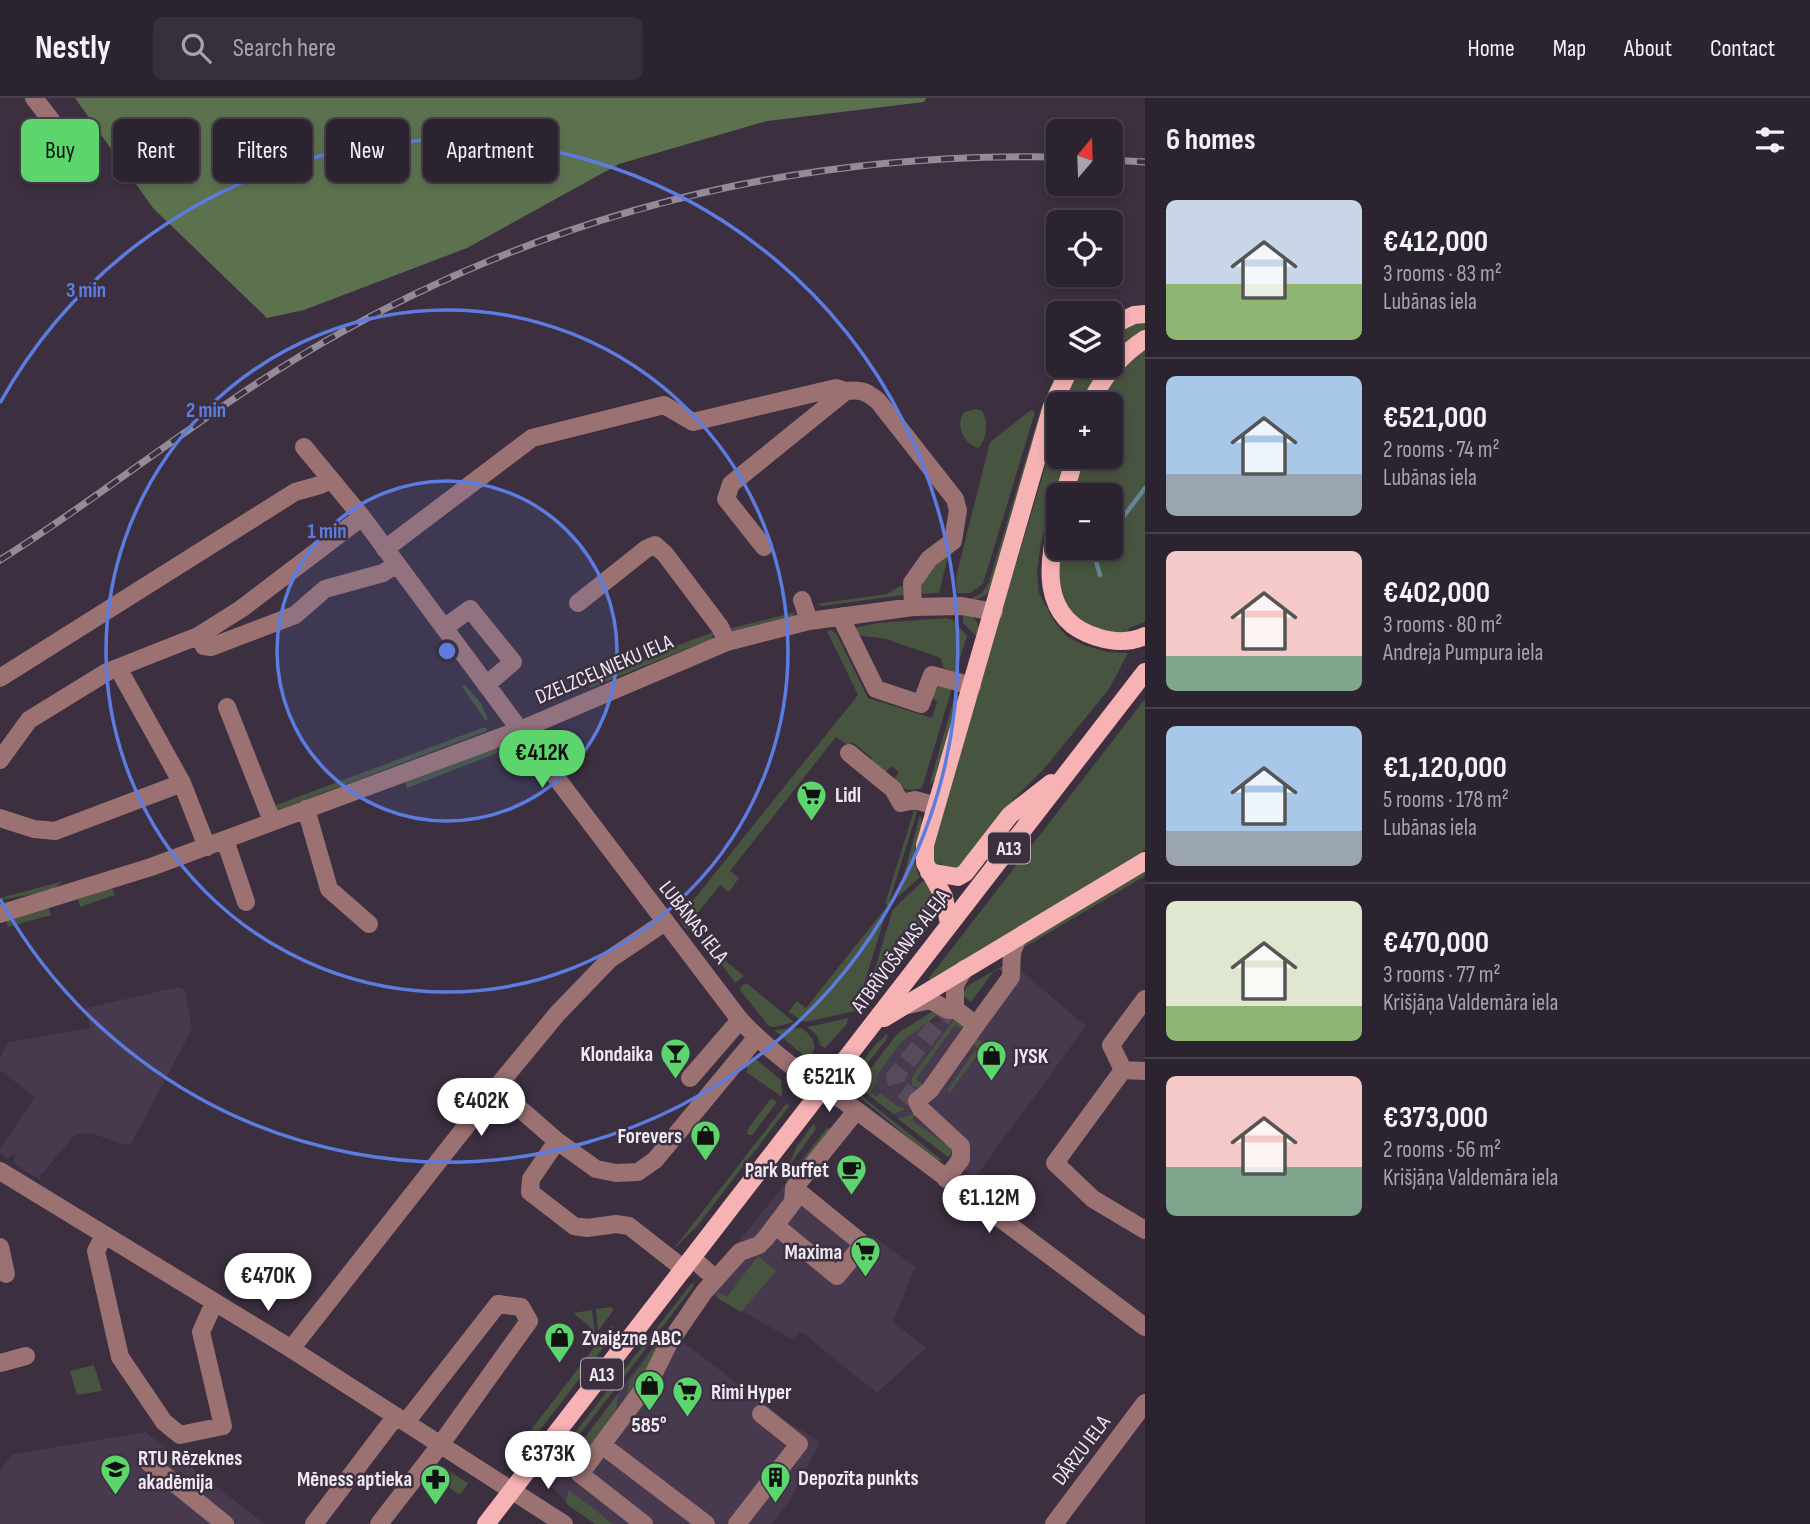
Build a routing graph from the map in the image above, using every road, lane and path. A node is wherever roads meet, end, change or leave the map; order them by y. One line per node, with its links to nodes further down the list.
1 (34, 98): 2 (street)
2 (50, 119)
3 (1145, 314): 4 (main road)
4 (1123, 320)
5 (1145, 339): 8 (main road)
6 (1065, 378): 19 (main road)
7 (846, 391): 12 (street); 13 (street); 18 (street)
8 (1097, 392)
9 (304, 447): 10 (street, LUBĀNAS IELA)
10 (331, 480): 11 (street, LUBĀNAS IELA); 28 (street)
11 (362, 517): 13 (street, LUBĀNAS IELA); 23 (street)
12 (764, 547)
13 (385, 549): 15 (street, LUBĀNAS IELA)
14 (1050, 560): 24 (main road)
15 (397, 564): 22 (street, LUBĀNAS IELA); 23 (street)
16 (802, 600): 21 (street)
17 (578, 603): 25 (street)
18 (914, 607): 19 (street, DZELZCEĻNIEKU IELA); 20 (street, DZELZCEĻNIEKU IELA)
19 (994, 612): 30 (main road)
20 (843, 616): 21 (street, DZELZCEĻNIEKU IELA); 30 (street)
21 (809, 621): 25 (street, DZELZCEĻNIEKU IELA)
22 (444, 628): 29 (street, LUBĀNAS IELA); 29 (street)
23 (198, 636): 26 (street)
24 (1145, 636)
25 (727, 642): 32 (street, DZELZCEĻNIEKU IELA)
26 (118, 667): 34 (street); 36 (street)
27 (1145, 671): 35 (main road, ATBRĪVOŠANAS ALEJA / A13)
28 (0, 678)
29 (486, 685): 32 (street, LUBĀNAS IELA)
30 (972, 686): 37 (main road)
31 (227, 707): 40 (street)
32 (520, 730): 38 (street, DZELZCEĻNIEKU IELA); 47 (street, LUBĀNAS IELA)
33 (849, 753): 37 (street)
34 (0, 760)
35 (1068, 771): 44 (main road); 49 (main road, ATBRĪVOŠANAS ALEJA / A13)
36 (182, 783): 39 (street); 42 (street)
37 (936, 806): 44 (main road)
38 (306, 808): 40 (street, DZELZCEĻNIEKU IELA); 48 (street)
39 (0, 818)
40 (272, 821): 41 (street, DZELZCEĻNIEKU IELA)
41 (225, 840): 42 (street, DZELZCEĻNIEKU IELA); 45 (street)
42 (207, 846): 46 (street, DZELZCEĻNIEKU IELA)
43 (1145, 861): 50 (main road)
44 (929, 872): 49 (main road)
45 (246, 902)
46 (0, 914)
47 (665, 922): 55 (street, LUBĀNAS IELA); 62 (street)
48 (369, 924)
49 (949, 924): 56 (main road, ATBRĪVOŠANAS ALEJA / A13)
50 (1018, 938): 51 (main road); 57 (street)
51 (964, 969): 53 (main road); 54 (street)
52 (1145, 999): 59 (street)
53 (904, 1005): 54 (street); 56 (main road)
54 (951, 1010): 57 (street)
55 (740, 1020): 58 (street, LUBĀNAS IELA); 61 (street)
56 (872, 1025): 63 (main road, ATBRĪVOŠANAS ALEJA / A13)
57 (976, 1025): 67 (street)
58 (756, 1038): 63 (street, LUBĀNAS IELA); 65 (street)
59 (1123, 1070): 60 (street); 70 (street)
60 (1145, 1071)
61 (690, 1078)
62 (496, 1088): 65 (street); 78 (street)
63 (823, 1088): 64 (street, LUBĀNAS IELA); 73 (main road, ATBRĪVOŠANAS ALEJA / A13)
64 (856, 1111): 67 (street, LUBĀNAS IELA); 68 (street)
65 (557, 1141): 73 (street)
66 (0, 1171): 71 (street)
67 (946, 1179): 77 (street, LUBĀNAS IELA)
68 (794, 1188): 69 (street); 69 (street)
69 (776, 1226): 75 (street)
70 (1145, 1230)
71 (104, 1236): 76 (street); 76 (street)
72 (0, 1247): 74 (street)
73 (688, 1263): 75 (street); 87 (main road, ATBRĪVOŠANAS ALEJA / A13)
74 (6, 1274)
75 (716, 1279): 84 (street)
76 (214, 1303): 78 (street)
77 (1145, 1327)
78 (291, 1349): 83 (street)
79 (26, 1356): 80 (street)
80 (0, 1363)
81 (1145, 1403): 96 (street, DĀRZU IELA)
82 (761, 1414): 95 (street)
83 (401, 1419): 85 (street); 85 (street); 89 (street)
84 (608, 1438): 93 (street); 94 (street)
85 (442, 1444): 87 (street); 90 (street)
86 (148, 1462): 88 (street)
87 (512, 1491): 91 (main road, ATBRĪVOŠANAS ALEJA / A13); 92 (street)
88 (225, 1524)
89 (314, 1524)
90 (380, 1524)
91 (486, 1524)
92 (564, 1524)
93 (644, 1524)
94 (706, 1524)
95 (737, 1524)
96 (1054, 1524)

